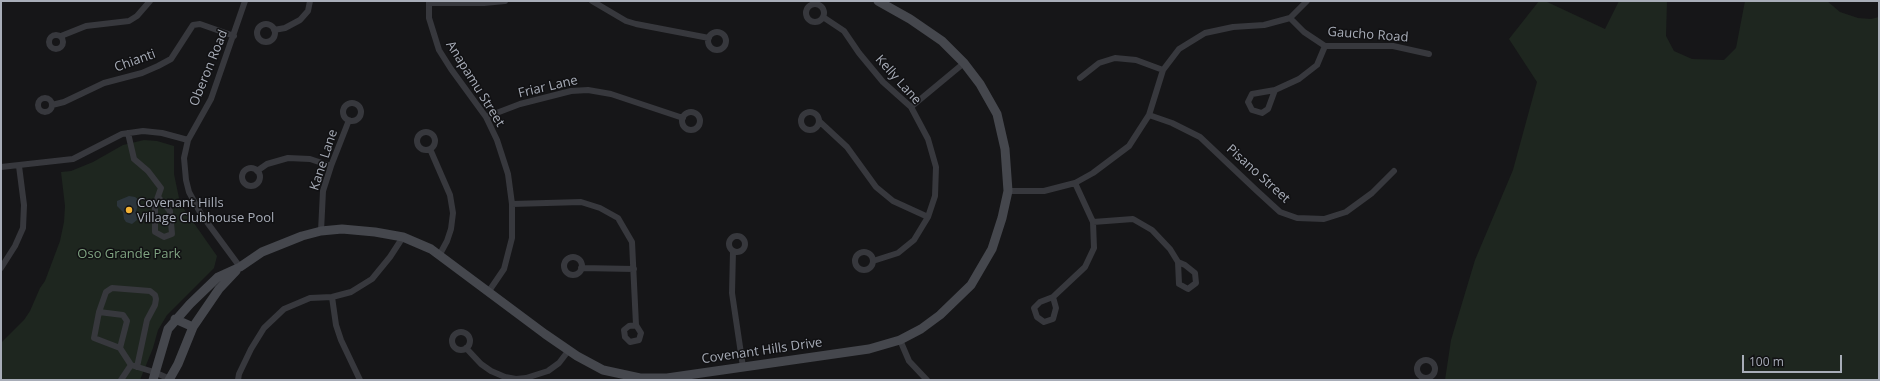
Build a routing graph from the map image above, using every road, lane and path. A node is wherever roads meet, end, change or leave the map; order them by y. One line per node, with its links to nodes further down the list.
1 (150, 1): 12 (street)
2 (245, 1): 13 (street, Oberon Road)
3 (310, 1): 11 (street)
4 (506, 1): 8 (street)
5 (592, 1): 14 (street)
6 (878, 1): 17 (street, Covenant Hills Drive)
7 (1307, 1): 10 (street)
8 (429, 2): 24 (street, Anapamu Street)
9 (823, 16): 22 (street, Kelly Lane)
10 (1290, 18): 15 (street, Gaucho Road); 18 (street)
11 (274, 30)
12 (61, 36)
13 (234, 36): 21 (street, Chianti); 29 (street, Oberon Road)
14 (709, 38)
15 (1325, 46): 16 (street, Gaucho Road); 20 (street)
16 (1429, 54)
17 (964, 63): 22 (street); 37 (street, Covenant Hills Drive)
18 (1163, 70): 19 (street); 23 (street)
19 (1080, 78)
20 (1275, 90): 20 (street)
21 (52, 105)
22 (911, 107): 40 (street, Kelly Lane)
23 (1149, 115): 35 (street, Pisano Street); 36 (street)
24 (486, 117): 25 (street, Friar Lane); 39 (street, Anapamu Street)
25 (683, 118)
26 (349, 120): 32 (street, Kane Lane)
27 (819, 121): 40 (street)
28 (128, 133): 29 (street); 31 (street); 38 (street)
29 (188, 140): 48 (street, Oberon Road)
30 (430, 149): 45 (street)
31 (19, 166): 33 (street); 49 (street)
32 (331, 166): 34 (street); 42 (street, Kane Lane)
33 (1, 167)
34 (257, 171)
35 (1394, 171)
36 (1075, 183): 37 (street); 41 (street)
37 (1008, 191): 59 (street, Covenant Hills Drive)
38 (158, 197): 38 (street)
39 (512, 204): 51 (street); 52 (street, Anapamu Street)
40 (928, 217): 46 (street, Kelly Lane)
41 (1093, 222): 47 (street); 54 (street)
42 (321, 231): 43 (street, Covenant Hills Drive); 48 (street, Covenant Hills Drive)
43 (403, 237): 45 (street, Covenant Hills Drive); 53 (street)
44 (733, 251): 65 (street)
45 (440, 254): 52 (street, Covenant Hills Drive)
46 (873, 261)
47 (1178, 262)
48 (240, 267): 56 (street, Covenant Hills Drive); 58 (street, Covenant Hills Drive)
49 (1, 268)
50 (581, 268): 51 (street)
51 (634, 269): 57 (street)
52 (489, 291): 62 (street, Covenant Hills Drive)
53 (332, 297): 71 (street); 72 (street)
54 (1053, 297)
55 (99, 312): 60 (street); 60 (street); 64 (street)
56 (175, 319): 58 (street); 66 (street, Covenant Hills Drive)
57 (636, 325)
58 (193, 327): 69 (street, Covenant Hills Drive)
59 (900, 340): 65 (street, Covenant Hills Drive); 73 (street)
60 (120, 348): 63 (street)
61 (466, 348): 62 (street)
62 (569, 350): 67 (street, Covenant Hills Drive)
63 (131, 365): 64 (street); 70 (street)
64 (137, 367): 66 (street)
65 (743, 367): 68 (street, Covenant Hills Drive)
66 (154, 376): 69 (street)
67 (620, 377): 68 (street, Covenant Hills Drive)
68 (700, 377)
69 (170, 379)
70 (121, 380)
71 (238, 380)
72 (360, 380)
73 (927, 380)

